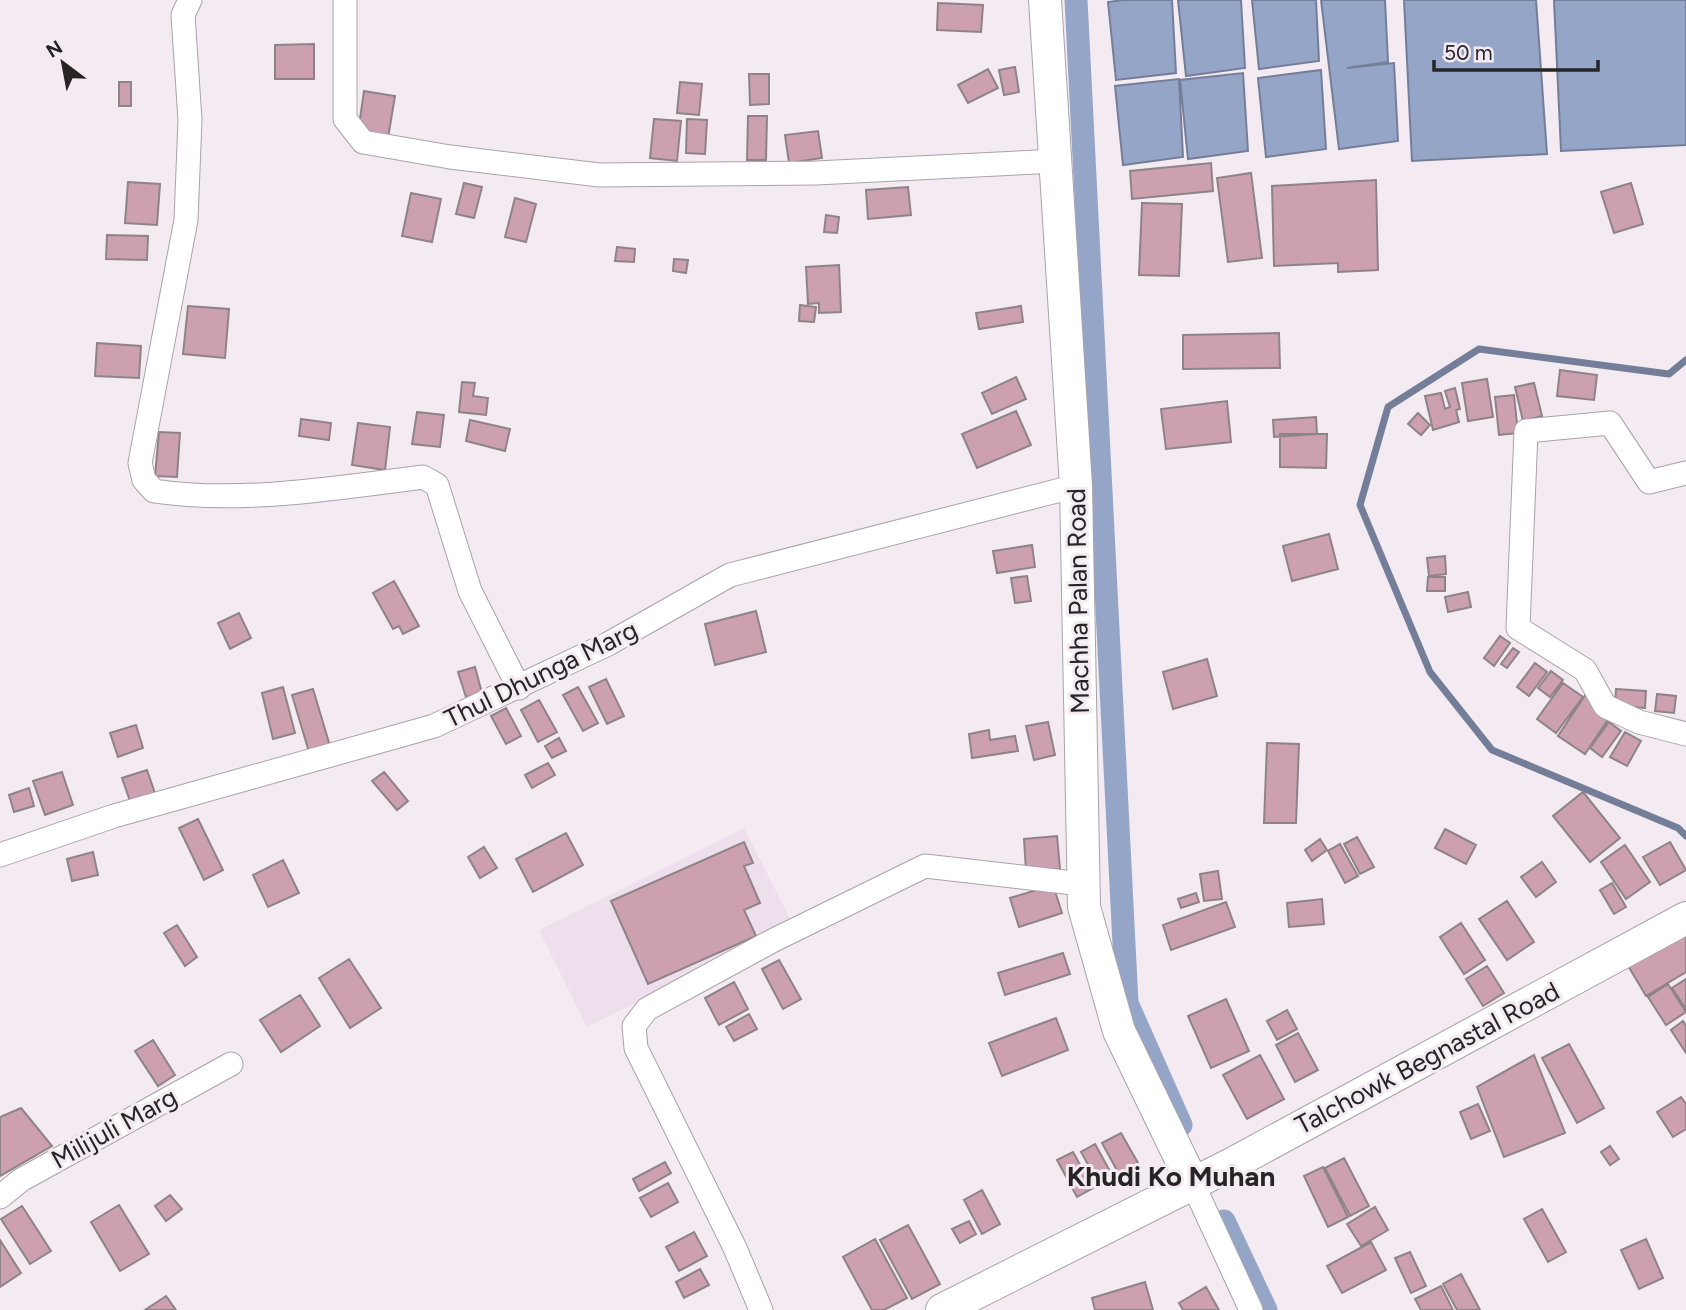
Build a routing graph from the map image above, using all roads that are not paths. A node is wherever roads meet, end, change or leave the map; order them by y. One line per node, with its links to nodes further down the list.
1 (190, 0): 7 (street)
2 (345, 0): 4 (street)
3 (1045, 0): 4 (street, Machha Palan Road)
4 (1056, 161): 6 (street, Machha Palan Road)
5 (1686, 473): 8 (street)
6 (1076, 486): 7 (street, Thul Dhunga Marg); 10 (street, Machha Palan Road)
7 (519, 688): 9 (street, Thul Dhunga Marg)
8 (1686, 734)
9 (0, 855)
10 (1082, 884): 13 (street, Machha Palan Road); 15 (street)
11 (1686, 919): 13 (street, Talchowk Begnastal Road)
12 (231, 1064): 14 (street, Milijuli Marg)
13 (1192, 1182): 16 (street, Talchowk Begnastal Road); 17 (street)
14 (0, 1196)
15 (761, 1310)
16 (942, 1310)
17 (1251, 1310)

